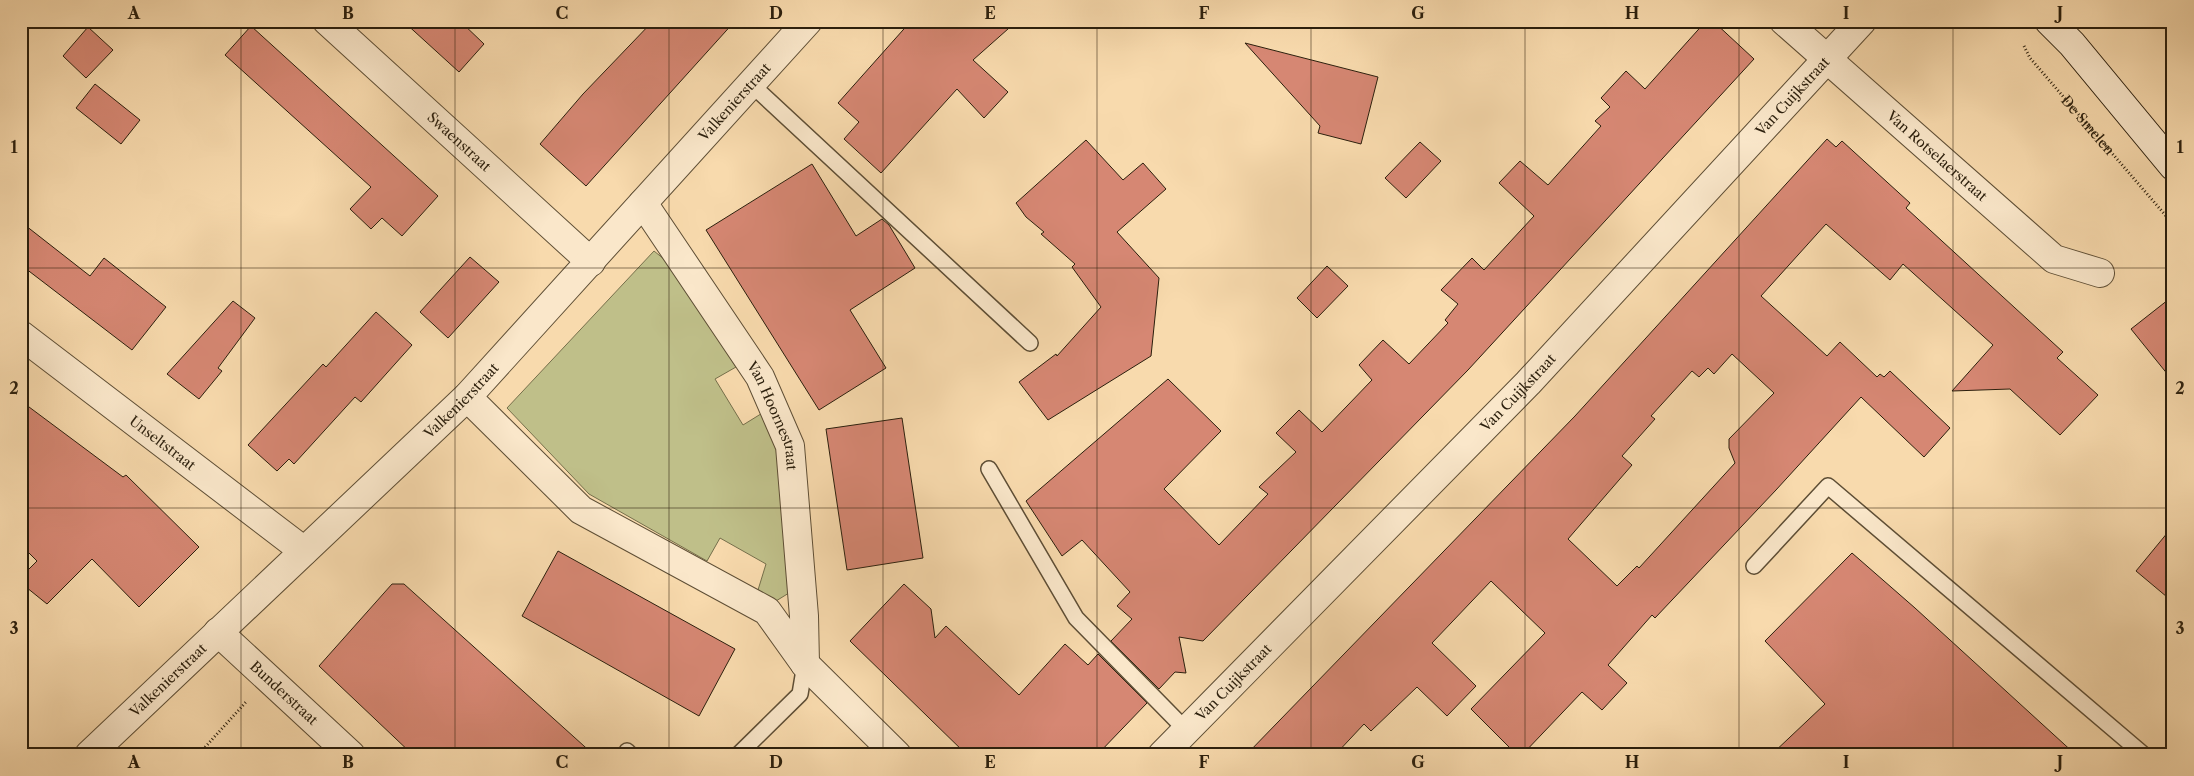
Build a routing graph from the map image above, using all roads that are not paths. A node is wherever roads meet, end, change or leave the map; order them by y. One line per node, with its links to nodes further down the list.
1 (327, 21): 10 (street, Swaenstraat)
2 (808, 21): 7 (street, Valkenierstraat)
3 (1784, 21): 6 (street, Van Rotselaerstraat)
4 (1862, 21): 6 (street, Van Cuijkstraat)
5 (2049, 21): 8 (street)
6 (1827, 60): 11 (street, Van Rotselaerstraat); 20 (street, Van Cuijkstraat)
7 (751, 84): 9 (street, Valkenierstraat); 13 (lane)
8 (2173, 166)
9 (643, 203): 10 (street, Valkenierstraat); 19 (street, Van Hoornestraat)
10 (591, 262): 14 (street, Valkenierstraat)
11 (2100, 273)
12 (21, 335): 16 (street, Unseltstraat)
13 (1030, 343)
14 (467, 397): 16 (street, Valkenierstraat); 19 (street)
15 (988, 469): 20 (lane)
16 (304, 551): 18 (street, Valkenierstraat)
17 (1754, 566): 21 (lane)
18 (218, 632): 22 (street, Valkenierstraat); 23 (street, Bunderstraat)
19 (805, 664): 24 (lane); 25 (street)
20 (1186, 730): 26 (street, Van Cuijkstraat)
21 (2136, 752)
22 (88, 755)
23 (351, 755)
24 (738, 755)
25 (897, 755)
26 (1162, 755)

